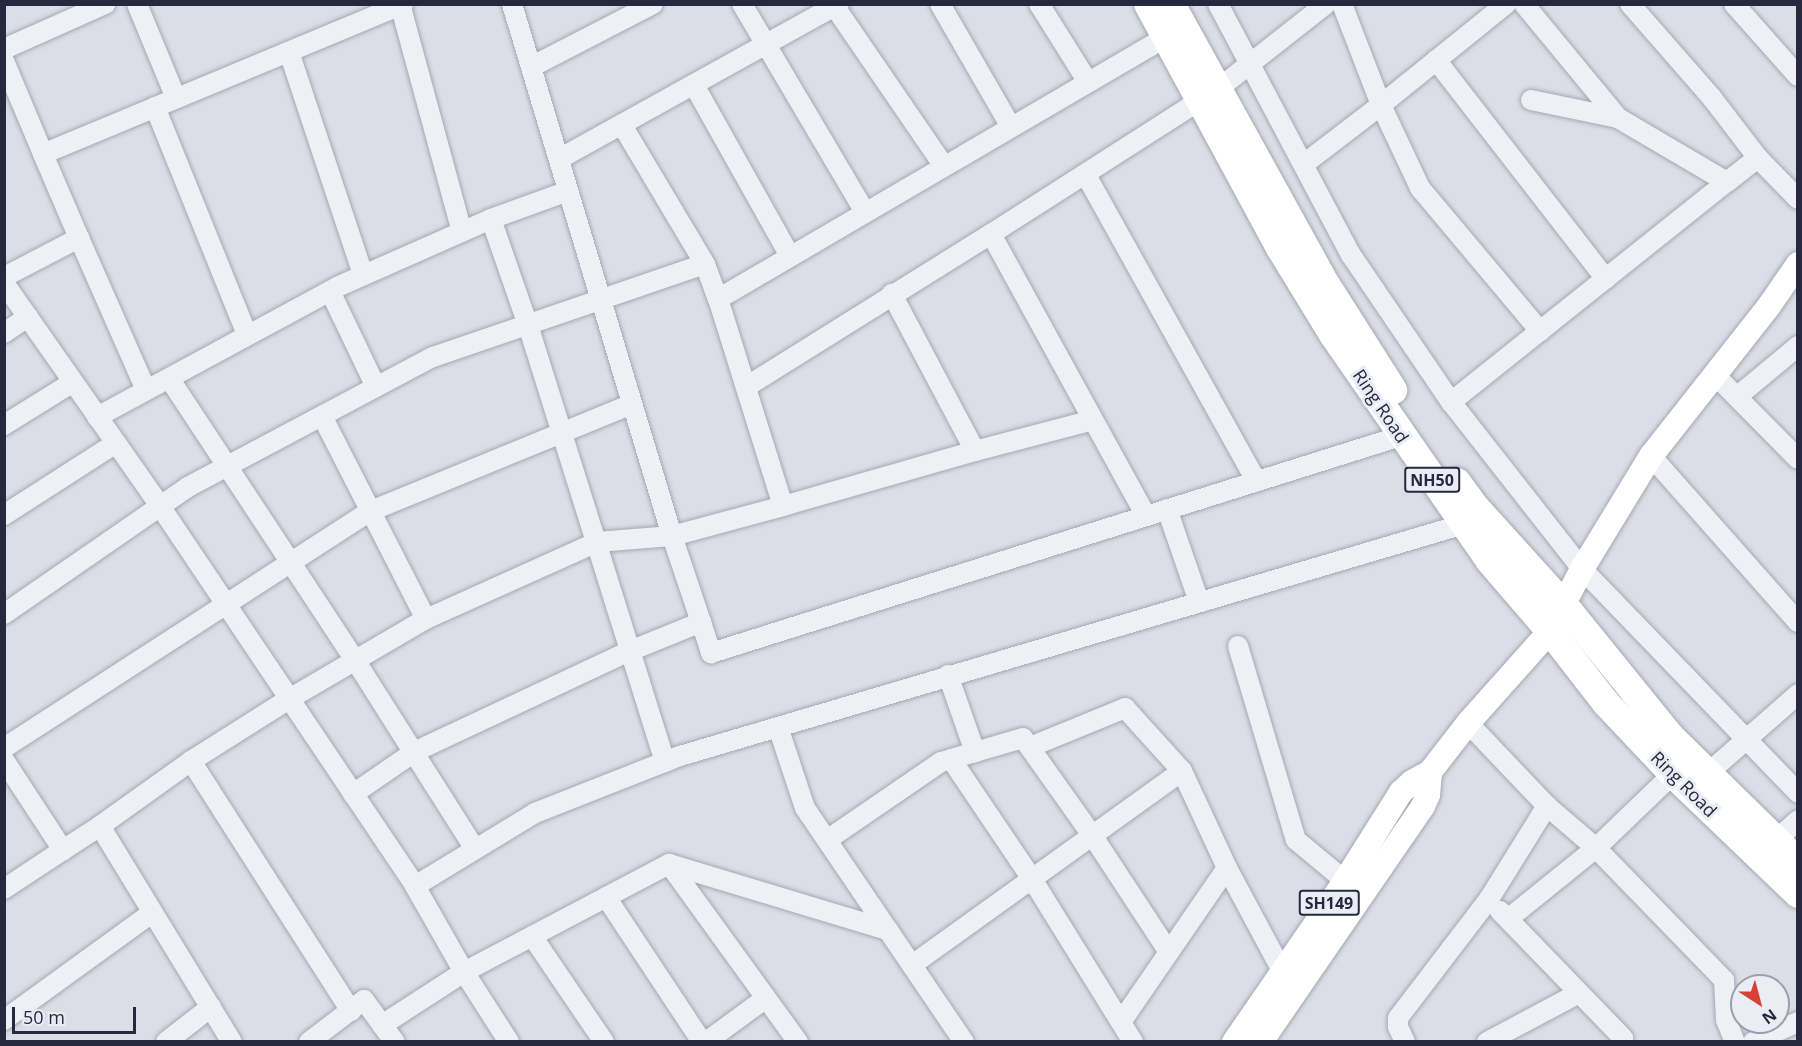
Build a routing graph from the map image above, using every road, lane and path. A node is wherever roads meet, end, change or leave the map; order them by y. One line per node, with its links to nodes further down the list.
1 (105, 4): 21 (street)
2 (137, 4): 31 (street)
3 (512, 4): 26 (street)
4 (653, 4): 26 (street)
5 (742, 4): 20 (street)
6 (940, 4): 37 (street)
7 (1039, 4): 28 (street)
8 (1148, 4): 19 (highway, Ring Road / NH50)
9 (1172, 4): 30 (highway, Ring Road / NH50)
10 (1218, 4): 25 (street)
11 (1326, 4): 25 (street)
12 (1342, 4): 33 (street)
13 (1506, 4): 23 (street)
14 (1524, 4): 35 (street)
15 (1630, 4): 39 (street)
16 (1734, 4): 27 (street)
17 (401, 5): 22 (street); 49 (street)
18 (837, 6): 20 (street); 42 (street)
19 (1166, 37): 28 (street); 30 (highway, Ring Road / NH50)
20 (766, 46): 29 (street); 47 (street)
21 (4, 49)
22 (289, 52): 31 (street); 55 (street)
23 (1436, 60): 33 (street); 57 (street)
24 (4, 61): 38 (street)
25 (1252, 63): 30 (street); 41 (street)
26 (531, 67): 40 (street)
27 (1797, 76)
28 (1088, 82): 37 (street)
29 (694, 85): 36 (street); 52 (street)
30 (1209, 95): 43 (street); 83 (highway, Ring Road / NH50); 103 (highway, Ring Road / NH50)
31 (176, 98): 34 (street)
32 (1531, 100): 35 (street)
33 (1381, 105): 41 (street); 65 (street)
34 (155, 107): 38 (street); 67 (street)
35 (1618, 118): 44 (street)
36 (622, 125): 40 (street); 53 (street)
37 (1011, 127): 42 (street)
38 (43, 154): 51 (street)
39 (1758, 158): 44 (street); 46 (street)
40 (558, 159): 45 (street)
41 (1304, 164): 76 (street)
42 (944, 166): 47 (street)
43 (1086, 175): 50 (street); 89 (street)
44 (1727, 182): 57 (street)
45 (568, 191): 48 (street); 62 (street)
46 (1797, 199)
47 (865, 212): 52 (street)
48 (491, 219): 49 (street); 64 (street)
49 (462, 232): 55 (street)
50 (991, 234): 60 (street); 80 (street)
51 (79, 238): 56 (street); 74 (street)
52 (790, 256): 61 (street)
53 (705, 264): 61 (street); 62 (street)
54 (1797, 264): 69 (main road)
55 (363, 275): 59 (street)
56 (4, 276)
57 (1606, 279): 65 (street)
58 (4, 283): 63 (street)
59 (330, 291): 67 (street); 72 (street)
60 (892, 294): 73 (street); 85 (street)
61 (718, 298): 73 (street)
62 (601, 300): 64 (street); 77 (street)
63 (28, 317): 66 (street); 71 (street)
64 (528, 325): 72 (street); 82 (street)
65 (1540, 331): 76 (street)
66 (4, 333)
67 (247, 335): 70 (street)
68 (1797, 346): 75 (street)
69 (1714, 375): 75 (street); 86 (main road)
70 (169, 378): 74 (street); 88 (street)
71 (73, 382): 79 (street); 81 (street)
72 (376, 387): 78 (street)
73 (746, 387): 91 (street)
74 (146, 390): 79 (street)
75 (1738, 396): 87 (street)
76 (1451, 402): 100 (street)
77 (632, 404): 82 (street); 97 (street)
78 (322, 416): 88 (street); 93 (street)
79 (97, 417): 84 (street)
80 (1093, 420): 85 (street); 95 (street)
81 (4, 426)
82 (562, 433): 93 (street); 98 (street)
83 (1401, 436): 89 (street); 96 (highway, Ring Road / NH50)
84 (116, 443): 90 (street); 94 (street)
85 (975, 451): 91 (street)
86 (1651, 456): 100 (main road); 107 (street)
87 (1797, 459)
88 (228, 466): 90 (street); 99 (street)
89 (1256, 481): 92 (street)
90 (160, 506): 102 (street); 104 (street)
91 (783, 506): 97 (street)
92 (1167, 509): 95 (street); 101 (street)
93 (371, 511): 99 (street); 105 (street)
94 (4, 515)
95 (1146, 516): 106 (street)
96 (1464, 524): 101 (street); 108 (highway, Ring Road / NH50)
97 (672, 536): 98 (street); 106 (street)
98 (597, 542): 105 (street); 110 (street)
99 (291, 562): 102 (street); 111 (street)
100 (1582, 569): 103 (main road); 117 (street)
101 (1199, 602): 112 (street)
102 (225, 603): 114 (street); 119 (street)
103 (1563, 605): 108 (main road, SH149); 129 (highway, Ring Road / NH50)
104 (4, 614)
105 (426, 619): 111 (street)
106 (701, 622): 110 (street)
107 (1797, 622)
108 (1550, 631): 115 (main road, SH149); 128 (highway, Ring Road / NH50)
109 (1238, 646): 145 (street)
110 (630, 651): 120 (street); 125 (street)
111 (355, 660): 114 (street); 120 (street)
112 (948, 675): 116 (street); 121 (street)
113 (1797, 694): 117 (street)
114 (289, 699): 124 (street); 131 (street)
115 (1468, 723): 127 (main road, SH149); 132 (street)
116 (778, 727): 125 (street); 136 (street)
117 (1744, 739): 129 (street); 130 (street)
118 (1030, 747): 121 (street); 126 (street); 135 (street)
119 (4, 748)
120 (414, 752): 131 (street); 139 (street)
121 (975, 752): 122 (street)
122 (951, 759): 136 (street); 144 (street)
123 (4, 760): 140 (street)
124 (191, 761): 134 (street); 164 (street)
125 (664, 762): 139 (street)
126 (1182, 771): 135 (street); 143 (street)
127 (1430, 772): 145 (main road, SH149); 149 (main road, SH149)
128 (1673, 774): 138 (street); 148 (highway, Ring Road / NH50)
129 (1707, 774): 137 (highway, Ring Road / NH50)
130 (1797, 793)
131 (353, 794): 146 (street)
132 (1547, 806): 138 (street); 151 (street)
133 (1797, 820): 137 (street)
134 (100, 826): 140 (street); 152 (street)
135 (1092, 835): 144 (street); 156 (street)
136 (827, 840): 154 (street)
137 (1775, 841): 141 (highway, Ring Road / NH50)
138 (1596, 848): 153 (street); 184 (street)
139 (475, 849): 146 (street)
140 (63, 850): 147 (street)
141 (1797, 862)
142 (669, 864): 150 (street); 154 (street); 162 (street)
143 (1227, 868): 156 (street); 158 (street)
144 (1032, 879): 157 (street); 166 (street)
145 (1345, 881): 149 (street); 158 (main road, SH149)
146 (415, 886): 159 (street)
147 (4, 888)
148 (1797, 894)
149 (1364, 896): 161 (main road, SH149)
150 (606, 897): 155 (street); 176 (street)
151 (1489, 899): 153 (street); 182 (street)
152 (152, 913): 163 (street); 165 (street)
153 (1508, 919): 160 (street)
154 (888, 930): 157 (street)
155 (532, 936): 159 (street); 175 (street)
156 (1169, 952): 166 (street)
157 (912, 965): 178 (street)
158 (1281, 970): 161 (street); 180 (main road, SH149)
159 (464, 972): 168 (street); 174 (street)
160 (1579, 993): 169 (street); 183 (street)
161 (1294, 994): 181 (main road, SH149)
162 (766, 998): 176 (street); 177 (street)
163 (211, 1007): 170 (street); 171 (street)
164 (351, 1011): 168 (street); 172 (street)
165 (4, 1020)
166 (1121, 1022): 179 (street)
167 (1797, 1022): 185 (street)
168 (382, 1025): 173 (street)
169 (1623, 1038)
170 (166, 1041)
171 (232, 1041)
172 (309, 1041)
173 (395, 1041)
174 (509, 1041)
175 (604, 1041)
176 (704, 1041)
177 (798, 1041)
178 (964, 1041)
179 (1132, 1041)
180 (1234, 1041)
181 (1261, 1041)
182 (1405, 1041)
183 (1487, 1041)
184 (1735, 1041)
185 (1752, 1041)

